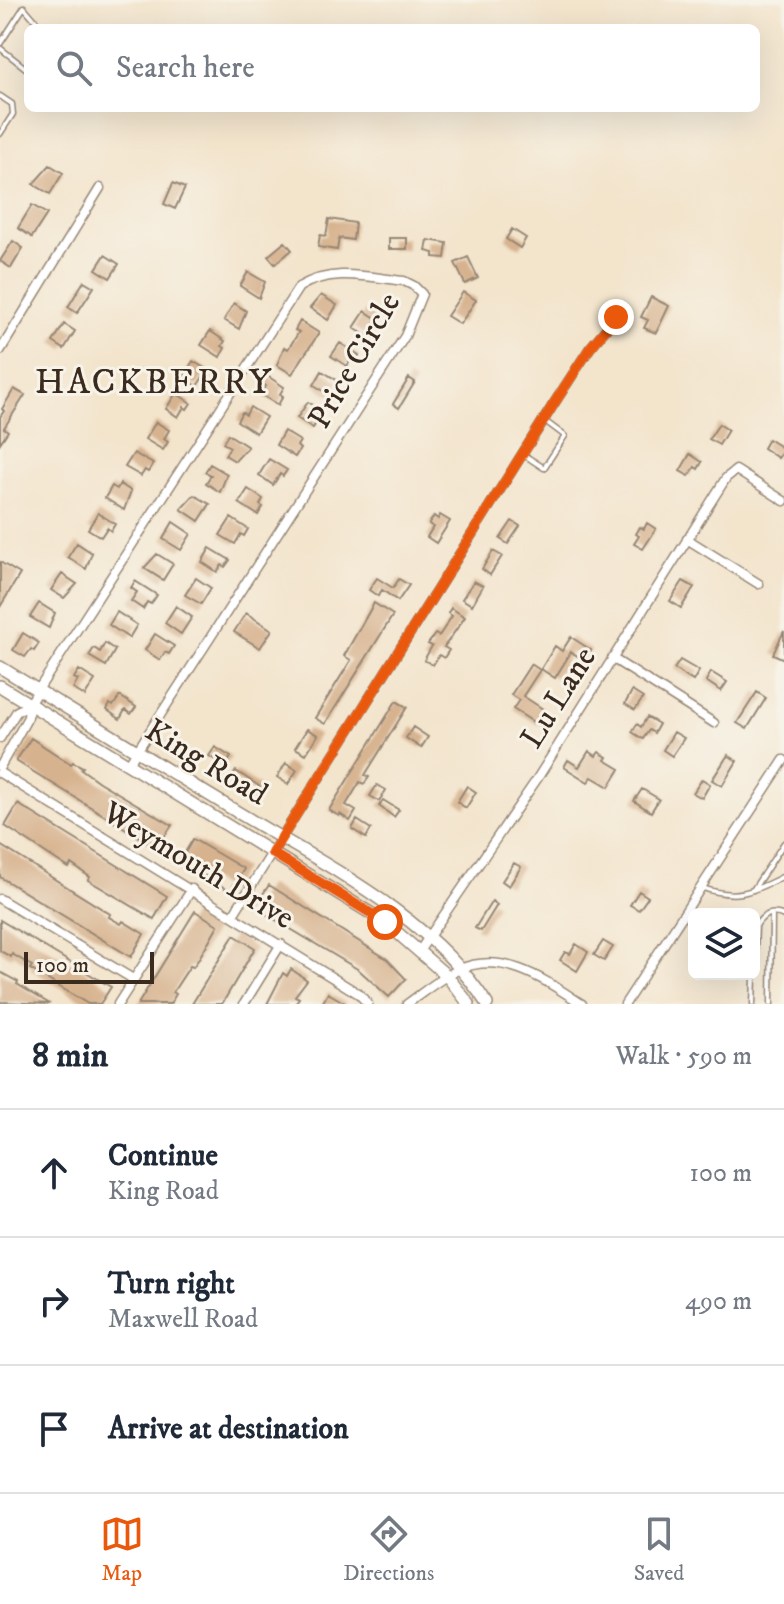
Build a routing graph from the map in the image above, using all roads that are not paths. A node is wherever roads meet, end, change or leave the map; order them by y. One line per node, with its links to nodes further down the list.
1 (39, 24): 2 (lane)
2 (0, 46): 3 (lane)
3 (24, 67)
4 (0, 96): 5 (lane)
5 (0, 134)
6 (100, 188): 8 (street)
7 (616, 317): 9 (street)
8 (0, 351)
9 (544, 420): 10 (street); 10 (lane)
10 (522, 454): 26 (street)
11 (784, 501): 12 (street, Lu Lane)
12 (687, 539): 13 (street); 14 (street, Lu Lane)
13 (759, 584)
14 (612, 658): 19 (street); 37 (street, Lu Lane)
15 (0, 667): 17 (street, King Road)
16 (0, 686): 18 (street, King Road)
17 (38, 690): 18 (street); 21 (street, King Road); 21 (street, Price Circle)
18 (29, 705): 20 (street); 23 (street, King Road); 24 (street)
19 (714, 723)
20 (0, 738)
21 (136, 751): 23 (street, Price Circle); 26 (street, King Road)
22 (784, 760): 30 (street)
23 (128, 765): 28 (street, King Road)
24 (0, 767)
25 (0, 773): 31 (street, Weymouth Drive)
26 (280, 838): 28 (street); 37 (street, King Road)
27 (784, 843): 32 (lane)
28 (272, 853): 35 (street); 39 (street, King Road)
29 (784, 876): 32 (lane)
30 (700, 887): 32 (lane); 50 (street)
31 (192, 889): 35 (street, Weymouth Drive); 42 (street)
32 (752, 892)
33 (0, 899): 42 (street)
34 (772, 913): 36 (lane); 51 (lane); 52 (lane)
35 (233, 915): 38 (street, Weymouth Drive)
36 (784, 916)
37 (430, 938): 39 (street, Lu Lane); 40 (street, King Road)
38 (281, 944): 44 (street); 45 (street, Weymouth Drive)
39 (420, 950): 41 (street, King Road)
40 (462, 968): 41 (street); 48 (street, King Road); 49 (street)
41 (447, 976): 46 (street); 47 (street, King Road)
42 (133, 979): 43 (street)
43 (118, 1004)
44 (244, 1004)
45 (368, 1004)
46 (407, 1004)
47 (469, 1004)
48 (487, 1004)
49 (582, 1004)
50 (625, 1004)
51 (753, 1004)
52 (771, 1004)

